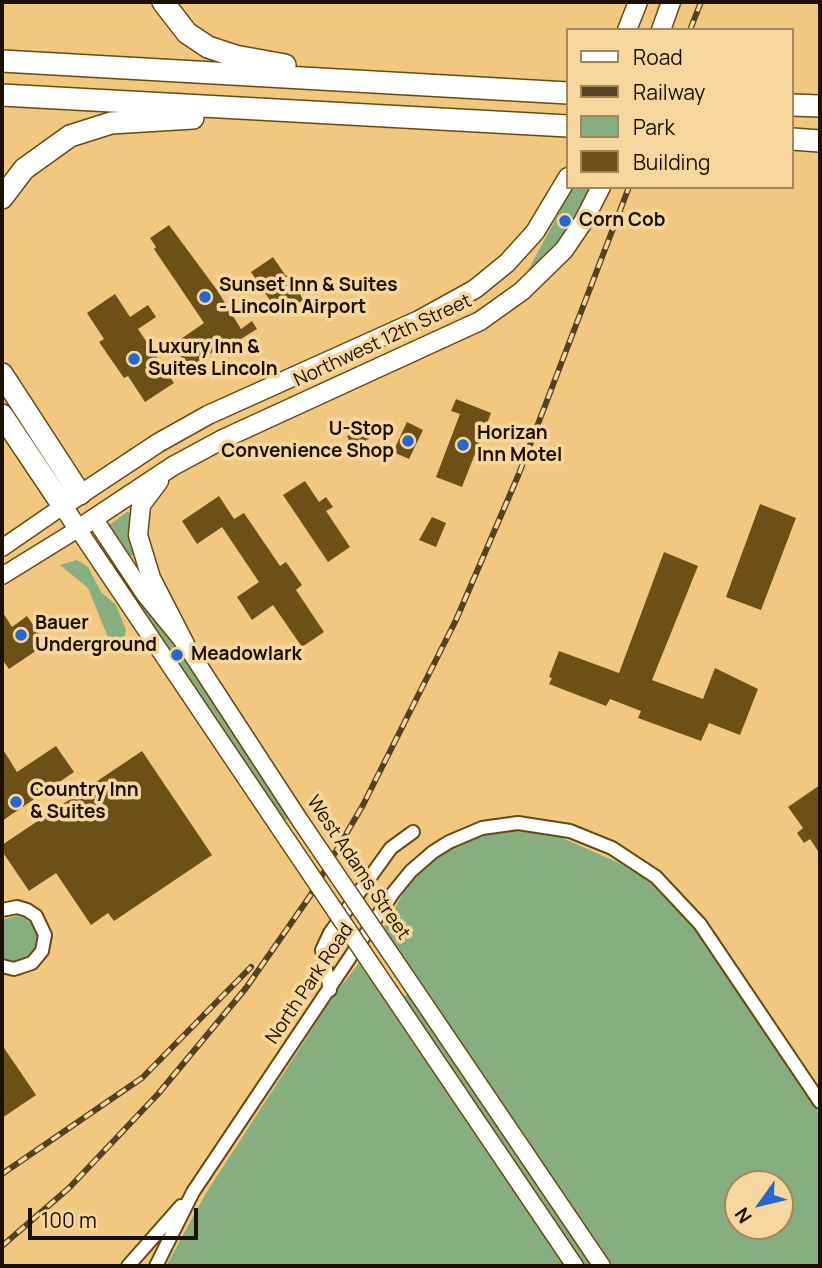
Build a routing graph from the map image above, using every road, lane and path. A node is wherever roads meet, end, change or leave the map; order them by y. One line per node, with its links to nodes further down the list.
1 (163, 2): 7 (highway)
2 (638, 2): 4 (main road)
3 (671, 2): 5 (main road)
4 (628, 28)
5 (663, 28)
6 (2, 61): 7 (highway)
7 (398, 83): 8 (highway)
8 (559, 92)
9 (2, 95): 12 (highway)
10 (794, 105): 11 (highway)
11 (820, 106)
12 (363, 115): 13 (highway); 18 (highway)
13 (566, 126)
14 (794, 139): 15 (highway)
15 (820, 141)
16 (566, 181): 22 (main road, Northwest 12th Street)
17 (600, 189): 21 (main road, Northwest 12th Street)
18 (2, 198)
19 (2, 374): 22 (highway)
20 (2, 415): 22 (highway)
21 (173, 466): 23 (main road, Northwest 12th Street); 27 (main road)
22 (71, 500): 23 (main road, West Adams Street); 24 (main road); 25 (main road, Northwest 12th Street)
23 (94, 518): 24 (main road, Northwest 12th Street); 27 (main road, West Adams Street)
24 (78, 529): 26 (main road, Northwest 12th Street); 36 (main road, bridge)
25 (2, 548)
26 (2, 576)
27 (185, 644): 37 (main road, West Adams Street, bridge)
28 (413, 832): 31 (street)
29 (2, 909): 30 (street)
30 (2, 966)
31 (330, 990): 32 (street, North Park Road); 33 (street, North Park Road)
32 (820, 1101)
33 (193, 1192): 34 (street, North Park Road); 35 (street, North Park Road)
34 (128, 1266)
35 (156, 1266)
36 (575, 1266)
37 (602, 1266)

